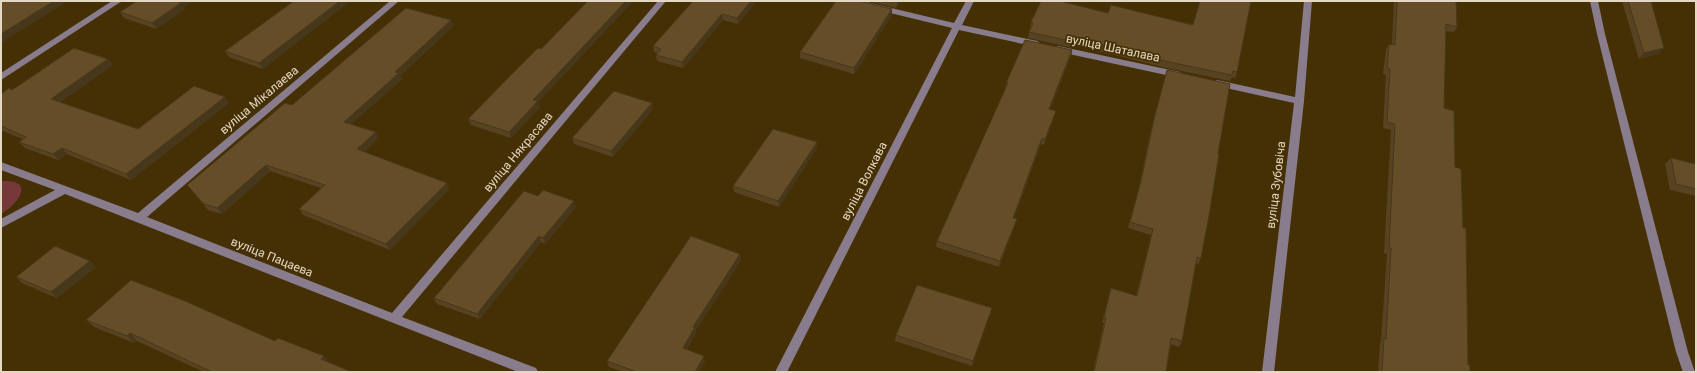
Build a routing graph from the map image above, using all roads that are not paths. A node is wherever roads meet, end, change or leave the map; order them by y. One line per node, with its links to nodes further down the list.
1 (118, 1): 9 (street)
2 (395, 1): 15 (street, вуліца Мікалаева)
3 (662, 1): 17 (street, вуліца Някрасава)
4 (852, 1): 8 (street, вуліца Шаталава)
5 (970, 1): 8 (street, вуліца Волкава)
6 (1308, 1): 12 (street, вуліца Зубовіча)
7 (1594, 1): 21 (street)
8 (958, 27): 10 (street, вуліца Шаталава); 19 (street, вуліца Волкава)
9 (1, 77)
10 (1190, 78)
11 (1206, 81): 12 (street)
12 (1299, 101): 20 (street, вуліца Зубовіча)
13 (1, 166): 14 (street, вуліца Пацаева)
14 (64, 190): 15 (street, вуліца Пацаева); 16 (street)
15 (139, 218): 17 (street, вуліца Пацаева)
16 (1, 224)
17 (394, 320): 18 (street, вуліца Пацаева)
18 (532, 372)
19 (781, 372)
20 (1268, 372)
21 (1690, 372)

